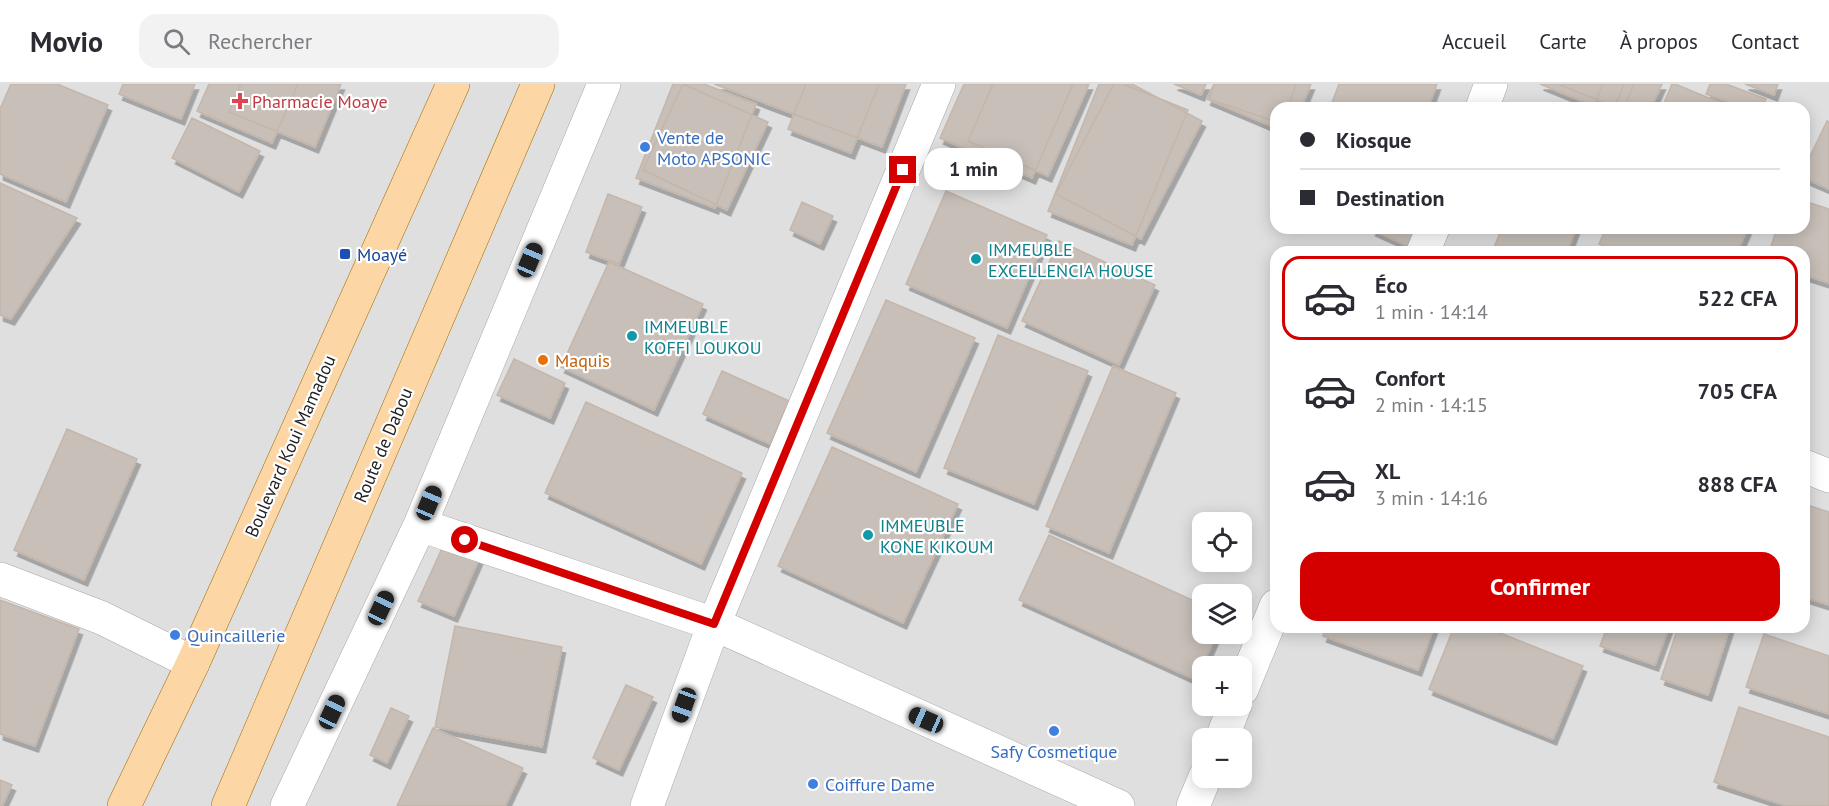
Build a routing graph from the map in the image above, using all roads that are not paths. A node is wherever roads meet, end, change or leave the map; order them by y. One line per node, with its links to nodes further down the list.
1 (453, 84): 13 (main road, Boulevard Koui Mamadou)
2 (538, 84): 17 (main road, Route de Dabou)
3 (604, 84): 9 (street)
4 (939, 84): 12 (street)
5 (1491, 84): 6 (street)
6 (1484, 102)
7 (1810, 468): 8 (street)
8 (1829, 476)
9 (420, 525): 12 (street); 18 (street)
10 (0, 579): 13 (street)
11 (1270, 621): 14 (street)
12 (714, 624): 19 (street); 20 (street)
13 (193, 663): 16 (main road, Boulevard Koui Mamadou)
14 (1252, 665)
15 (1200, 788): 21 (street)
16 (124, 806)
17 (228, 806)
18 (287, 806)
19 (647, 806)
20 (1118, 806)
21 (1193, 806)

